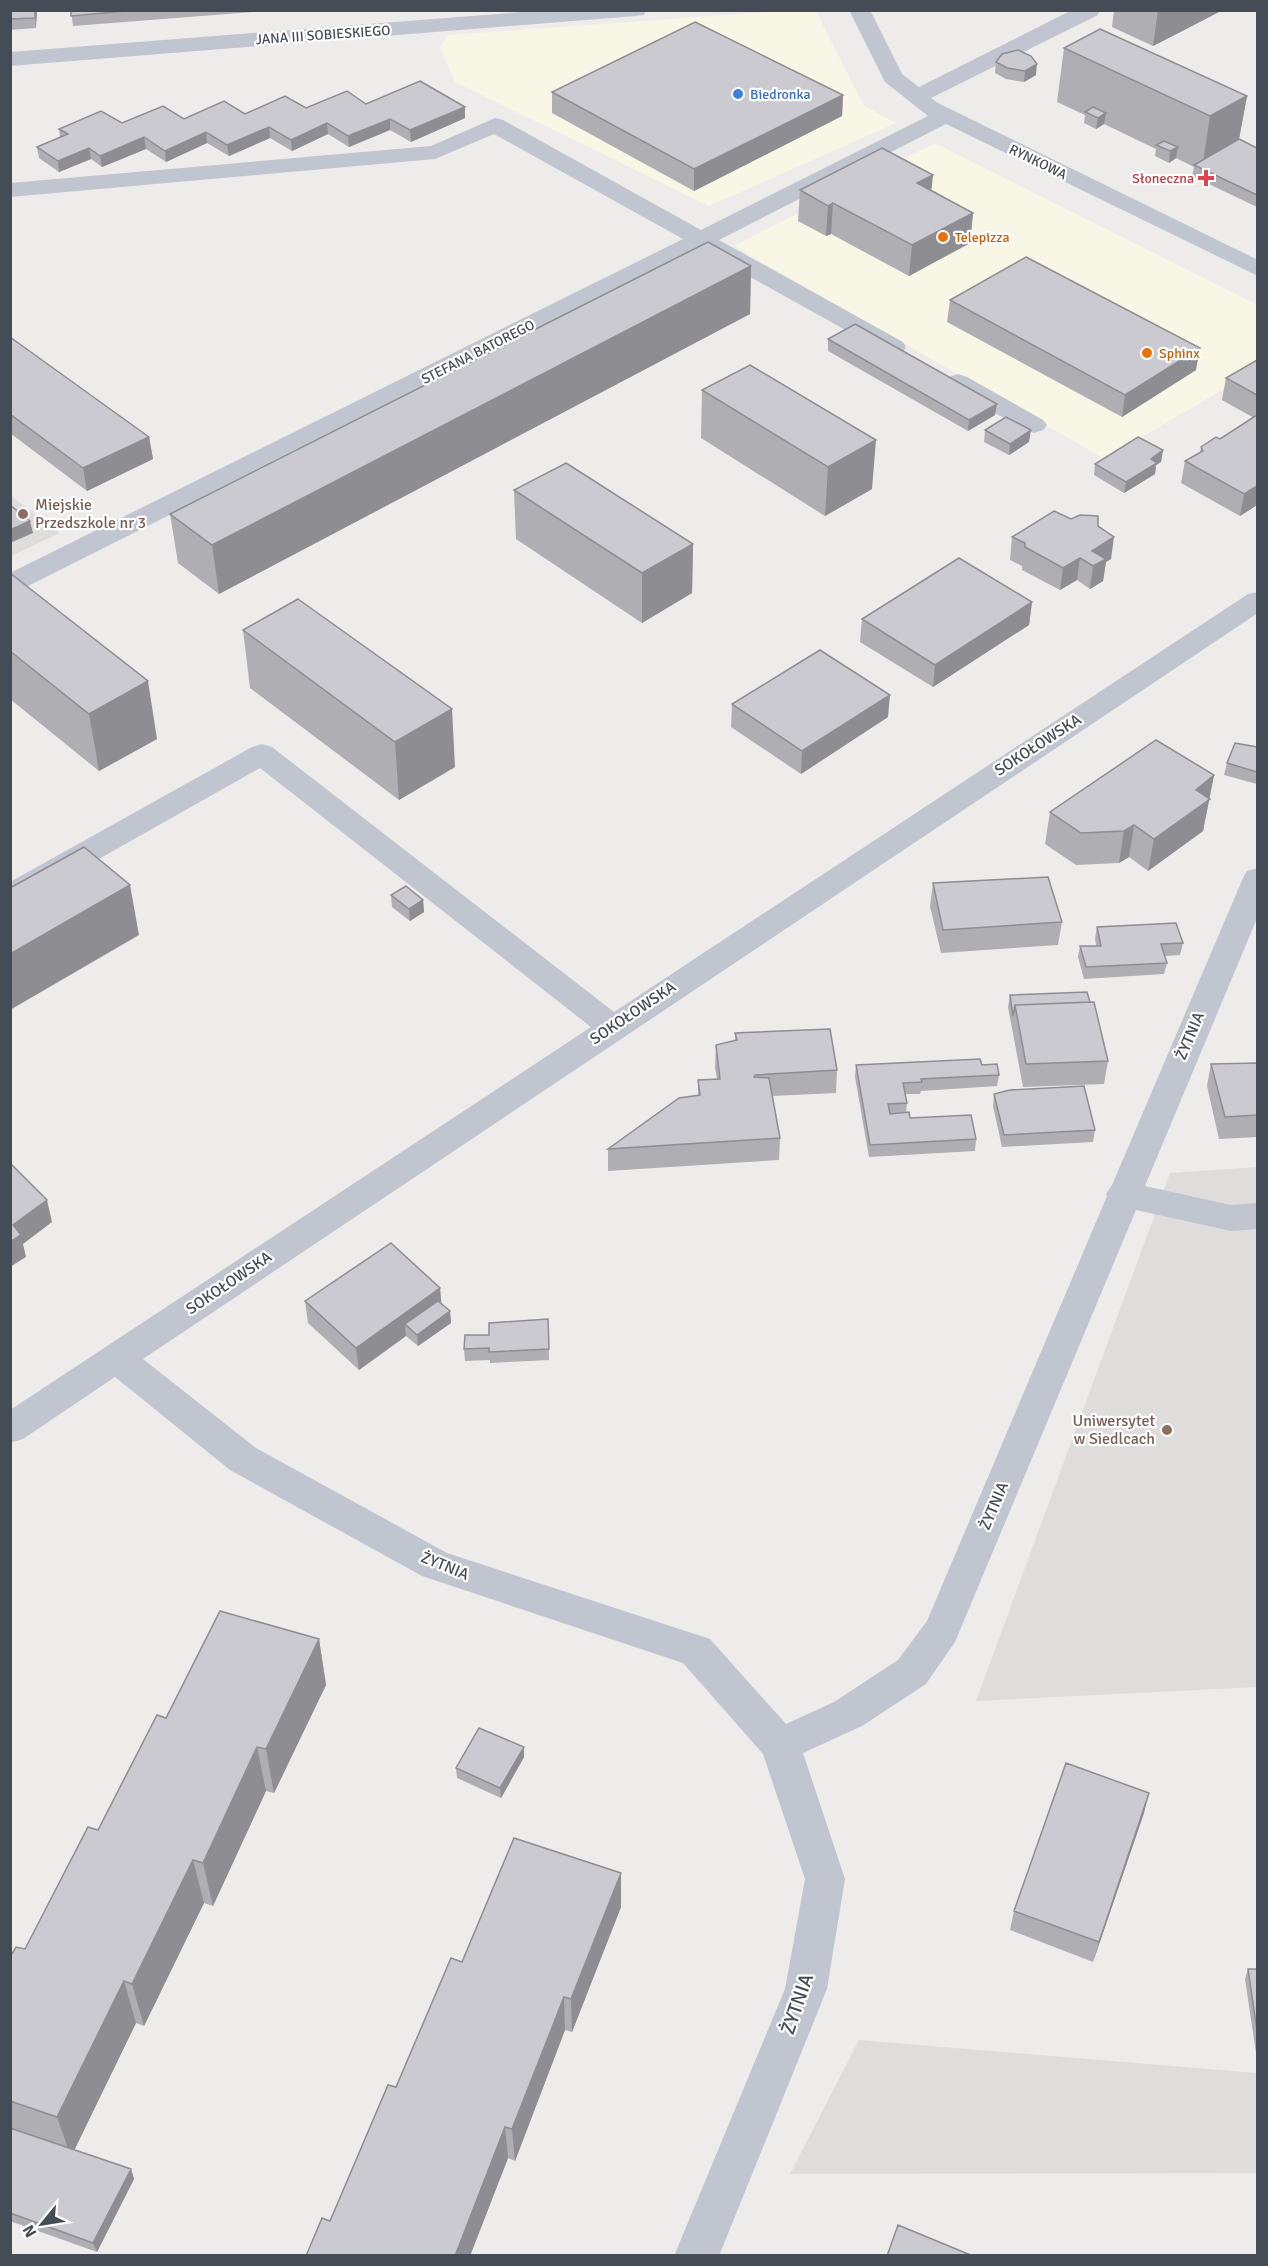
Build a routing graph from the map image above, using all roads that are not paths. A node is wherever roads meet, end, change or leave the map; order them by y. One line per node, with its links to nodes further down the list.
1 (636, 10): 4 (street, JANA III SOBIESKIEGO)
2 (859, 10): 5 (street, RYNKOWA)
3 (1090, 10): 5 (street)
4 (10, 59)
5 (916, 97): 6 (street, RYNKOWA)
6 (945, 116): 8 (street, STEFANA BATOREGO); 9 (street, RYNKOWA)
7 (10, 190): 8 (street)
8 (702, 239): 10 (street); 13 (street, STEFANA BATOREGO)
9 (1257, 268)
10 (911, 357)
11 (942, 374): 12 (street)
12 (1034, 425)
13 (10, 585)
14 (1257, 600): 17 (street, SOKOŁOWSKA)
15 (1257, 878): 18 (street, ŻYTNIA)
16 (10, 897): 17 (street)
17 (612, 1027): 20 (street, SOKOŁOWSKA)
18 (1123, 1194): 19 (street); 22 (street, ŻYTNIA)
19 (1257, 1216)
20 (116, 1358): 21 (street, SOKOŁOWSKA); 22 (street, ŻYTNIA)
21 (10, 1429)
22 (780, 1745): 23 (street, ŻYTNIA)
23 (696, 2256)

